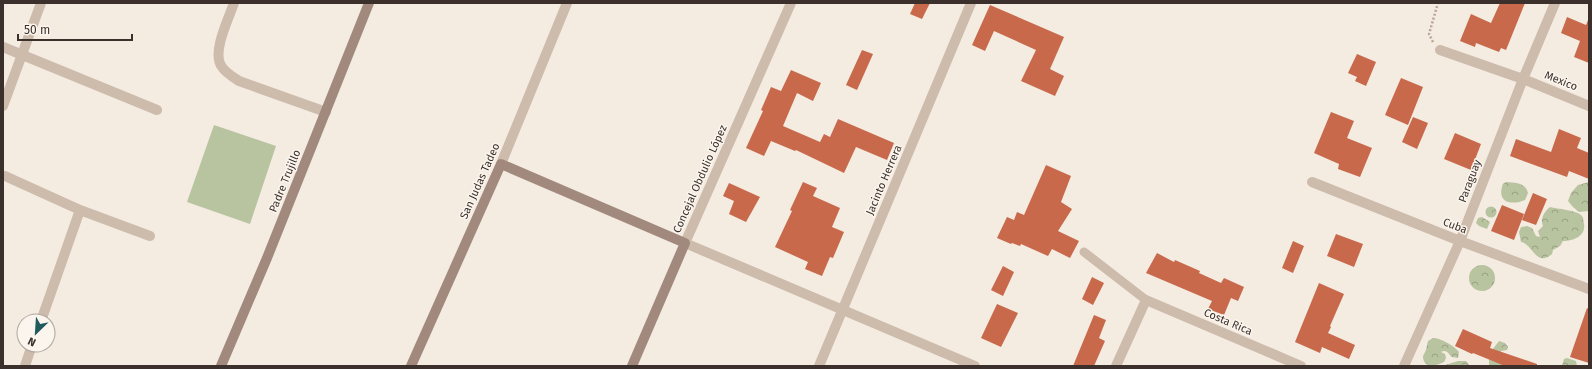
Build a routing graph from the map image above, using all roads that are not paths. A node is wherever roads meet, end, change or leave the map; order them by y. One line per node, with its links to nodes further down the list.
1 (41, 3): 10 (street)
2 (234, 3): 15 (street)
3 (369, 3): 15 (street, Padre Trujillo)
4 (567, 3): 16 (street, San Judas Tadeo)
5 (791, 3): 22 (street, Concejal Obdulio López)
6 (971, 3): 26 (street, Jacinto Herrera)
7 (1555, 3): 11 (street, Paraguay)
8 (3, 47): 10 (street)
9 (1440, 50): 11 (street, Mexico)
10 (23, 54): 12 (street); 14 (street)
11 (1523, 79): 13 (street, Mexico); 21 (street, Paraguay)
12 (3, 106)
13 (1589, 106)
14 (157, 110)
15 (326, 112): 30 (street, Padre Trujillo)
16 (501, 164): 22 (street); 31 (street, San Judas Tadeo)
17 (5, 176): 19 (street)
18 (1312, 182): 21 (street, Cuba)
19 (80, 210): 20 (street); 27 (street)
20 (150, 236)
21 (1460, 241): 24 (street, Cuba); 37 (street, Paraguay)
22 (685, 243): 26 (street); 32 (street, Concejal Obdulio López)
23 (1084, 252): 25 (lane)
24 (1589, 289)
25 (1146, 300): 35 (street); 36 (street, Costa Rica)
26 (841, 310): 33 (street, Jacinto Herrera); 34 (street)
27 (44, 313)
28 (29, 353): 29 (street)
29 (25, 366)
30 (221, 366)
31 (411, 366)
32 (632, 366)
33 (819, 366)
34 (975, 366)
35 (1116, 366)
36 (1301, 366)
37 (1404, 366)

